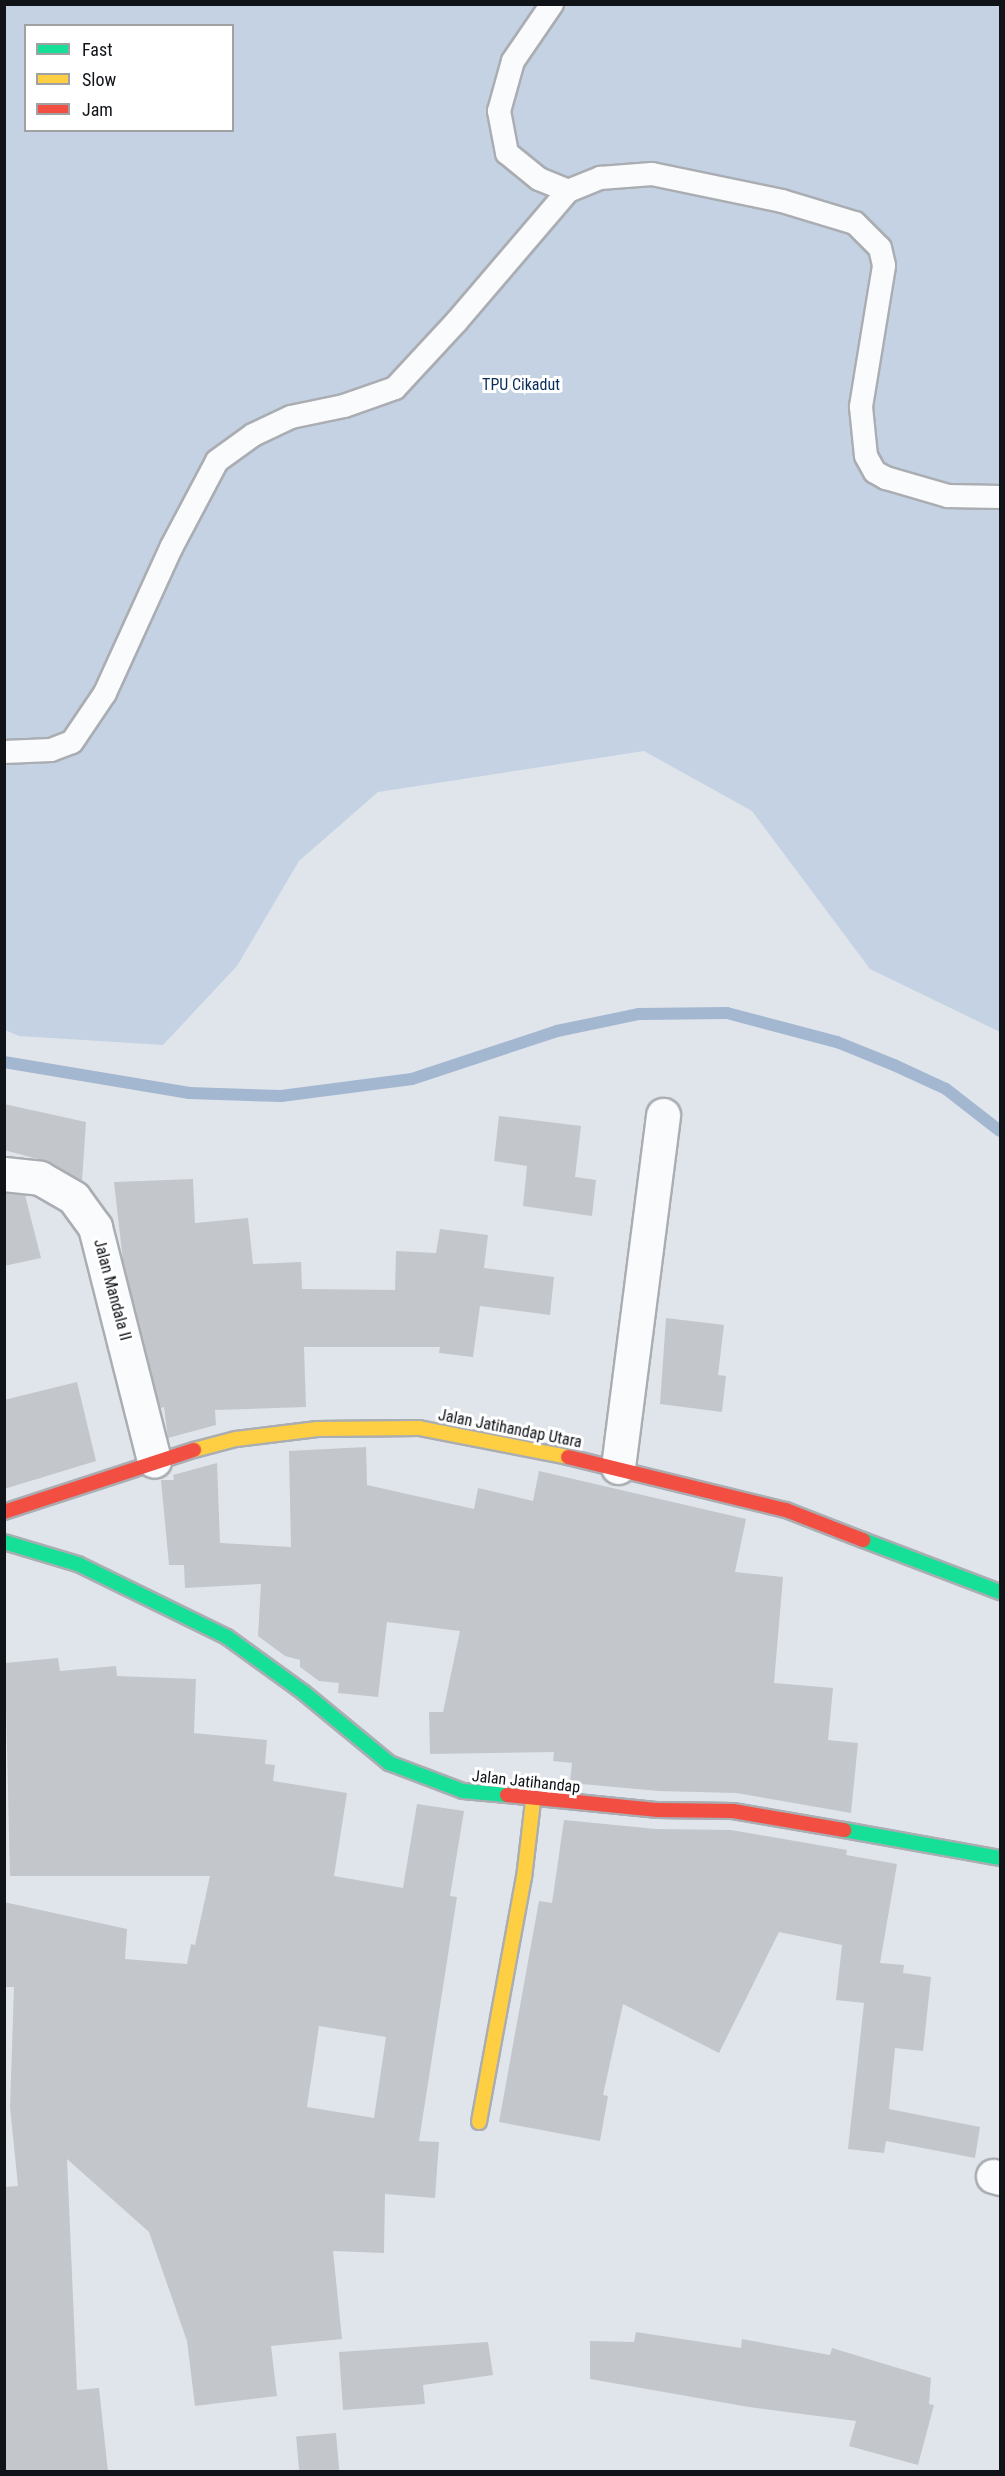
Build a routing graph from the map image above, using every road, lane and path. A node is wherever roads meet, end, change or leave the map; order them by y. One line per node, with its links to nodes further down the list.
1 (552, 4): 2 (lane)
2 (568, 190): 3 (lane); 4 (lane)
3 (1000, 497)
4 (4, 752)
5 (663, 1115): 8 (street)
6 (4, 1174): 7 (street, Jalan Mandala II)
7 (154, 1461): 8 (street, Jalan Jatihandap Utara); 9 (street, Jalan Jatihandap Utara)
8 (618, 1467): 11 (street, Jalan Jatihandap Utara)
9 (4, 1512)
10 (4, 1542): 12 (street, Jalan Jatihandap)
11 (1000, 1592)
12 (533, 1801): 13 (street, Jalan Jatihandap); 14 (street)
13 (1000, 1858)
14 (479, 2122)

